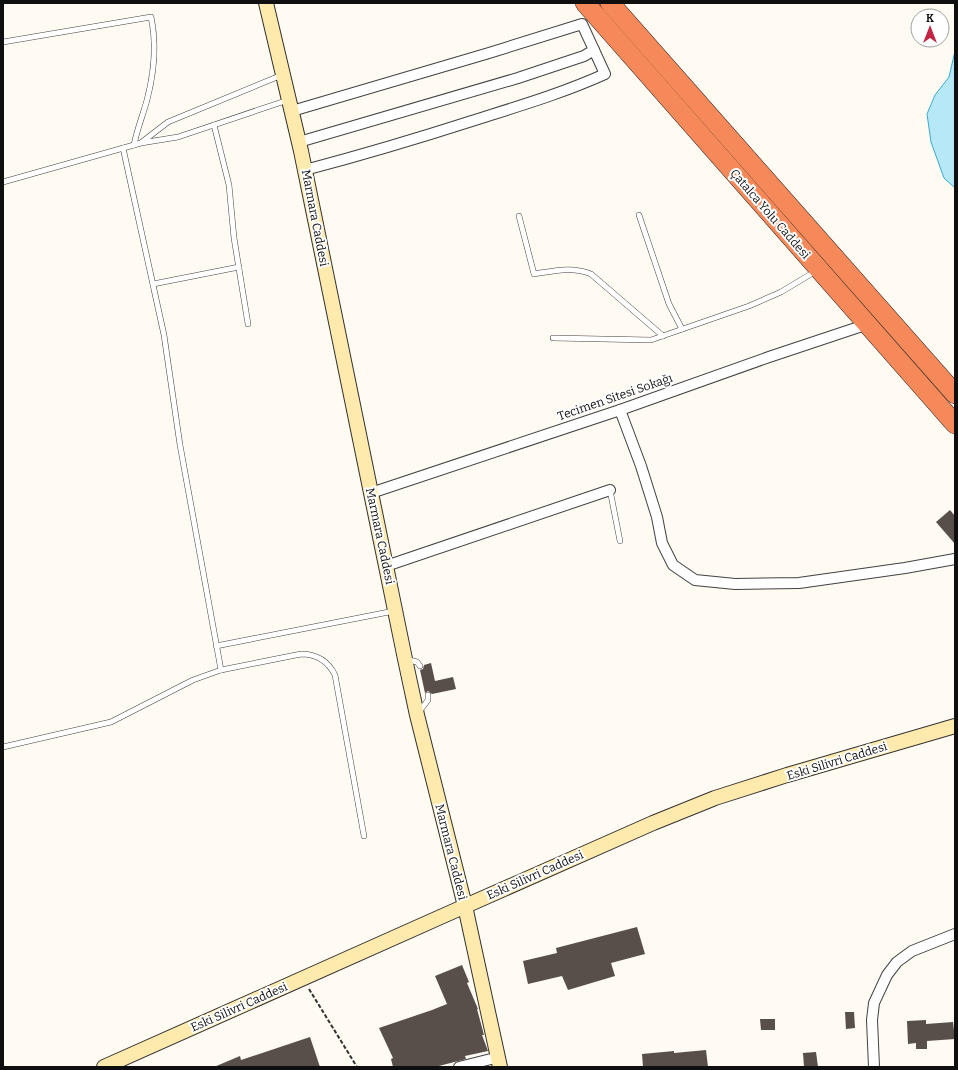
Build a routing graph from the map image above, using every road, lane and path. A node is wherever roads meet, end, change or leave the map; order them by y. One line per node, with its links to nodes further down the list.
1 (266, 3): 6 (main road, Marmara Caddesi)
2 (585, 3): 18 (highway, Çatalca Yolu Caddesi)
3 (610, 3): 25 (highway, Çatalca Yolu Caddesi)
4 (3, 42): 11 (lane)
5 (594, 50): 7 (street); 9 (street); 13 (street)
6 (283, 75): 7 (main road, Marmara Caddesi); 10 (lane)
7 (290, 106): 8 (lane); 9 (main road, Marmara Caddesi)
8 (214, 125): 10 (lane); 17 (lane)
9 (299, 142): 13 (main road, Marmara Caddesi)
10 (141, 143): 11 (lane)
11 (134, 145): 12 (lane)
12 (123, 148): 14 (lane); 19 (lane)
13 (305, 170): 29 (main road, Marmara Caddesi)
14 (3, 182)
15 (639, 215): 22 (lane)
16 (519, 216): 23 (lane)
17 (238, 267): 19 (lane); 20 (lane)
18 (819, 269): 21 (highway, Çatalca Yolu Caddesi); 22 (lane)
19 (152, 284): 34 (lane)
20 (248, 324)
21 (868, 324): 26 (street, Tecimen Sitesi Sokağı); 27 (highway, Çatalca Yolu Caddesi)
22 (682, 329): 23 (lane)
23 (663, 336): 24 (lane)
24 (553, 338)
25 (955, 394)
26 (620, 410): 29 (street, Tecimen Sitesi Sokağı); 31 (street)
27 (955, 424)
28 (610, 490): 30 (lane); 32 (street)
29 (371, 493): 32 (main road, Marmara Caddesi)
30 (620, 541)
31 (955, 559)
32 (386, 566): 33 (main road, Marmara Caddesi)
33 (395, 611): 34 (lane); 35 (main road, Marmara Caddesi)
34 (216, 646): 37 (lane)
35 (405, 659): 36 (lane); 39 (main road, Marmara Caddesi)
36 (420, 666)
37 (221, 670): 41 (lane); 42 (lane)
38 (428, 695): 39 (lane)
39 (417, 715): 43 (main road, Marmara Caddesi)
40 (955, 726): 43 (main road, Eski Silivri Caddesi)
41 (3, 747)
42 (364, 836)
43 (465, 906): 45 (main road, Eski Silivri Caddesi); 46 (main road, Marmara Caddesi)
44 (955, 934): 50 (street)
45 (302, 978): 47 (main road, Eski Silivri Caddesi); 48 (path)
46 (500, 1062): 49 (street)
47 (104, 1067)
48 (357, 1067)
49 (459, 1067)
50 (874, 1067)

